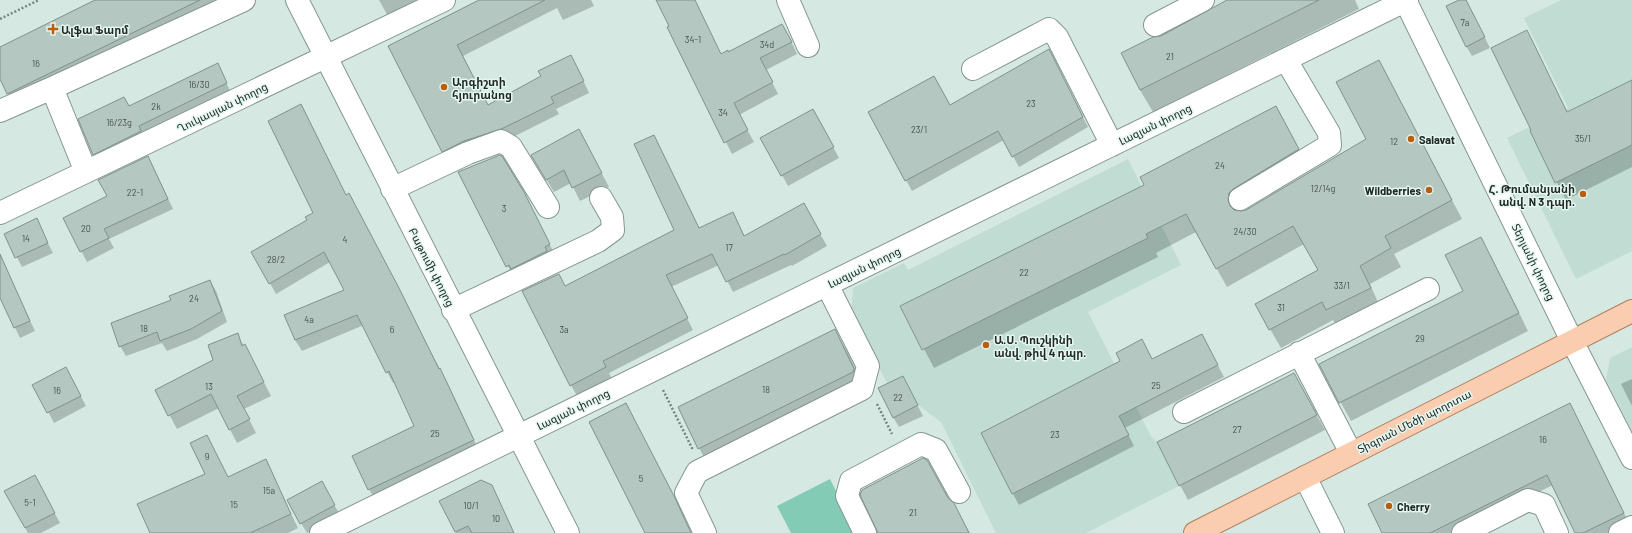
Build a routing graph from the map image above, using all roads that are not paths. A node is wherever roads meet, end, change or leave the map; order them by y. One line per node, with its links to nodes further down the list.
1 (244, 0): 12 (street)
2 (297, 0): 9 (street, Բաթումի փողոց)
3 (444, 0): 9 (street, Ղուկասյան փողոց)
4 (788, 0): 8 (street)
5 (1203, 0): 7 (street)
6 (1406, 0): 10 (street, Լազյան փողոց); 25 (street, Տերյանի փողոց)
7 (1155, 25)
8 (808, 46)
9 (325, 57): 15 (street, Ղուկասյան փողոց); 16 (street, Բաթումի փողոց)
10 (1286, 60): 14 (street, Լազյան փողոց); 18 (street)
11 (972, 69): 14 (street)
12 (52, 88): 13 (street); 15 (street)
13 (0, 110)
14 (1112, 145): 21 (street, Լազյան փողոց)
15 (86, 172): 20 (street, Ղուկասյան փողոց)
16 (392, 189): 19 (street); 23 (street, Բաթումի փողոց)
17 (601, 198): 23 (street)
18 (1240, 199)
19 (548, 207)
20 (0, 213)
21 (827, 285): 28 (street, Լազյան փողոց); 37 (street)
22 (1428, 289): 26 (street)
23 (453, 310): 28 (street, Բաթումի փողոց)
24 (1632, 311): 25 (main road, Տիգրան Մեծի պողոտա)
25 (1572, 341): 29 (main road, Տիգրան Մեծի պողոտա); 30 (street, Տերյանի փողոց)
26 (1299, 353): 27 (street); 29 (street)
27 (1184, 412)
28 (518, 437): 35 (street, Լազյան փողոց); 36 (street, Բաթումի փողոց)
29 (1351, 453): 31 (main road, Տիգրան Մեծի պողոտա)
30 (1632, 458)
31 (1305, 477): 33 (main road, Տիգրան Մեծի պողոտա); 40 (street)
32 (960, 492): 38 (street)
33 (1223, 527): 39 (main road, Տիգրան Մեծի պողոտա)
34 (1632, 527): 43 (street)
35 (321, 533)
36 (568, 533)
37 (705, 533)
38 (865, 533)
39 (1196, 533)
40 (1333, 533)
41 (1463, 533): 42 (street)
42 (1557, 533)
43 (1620, 533)

